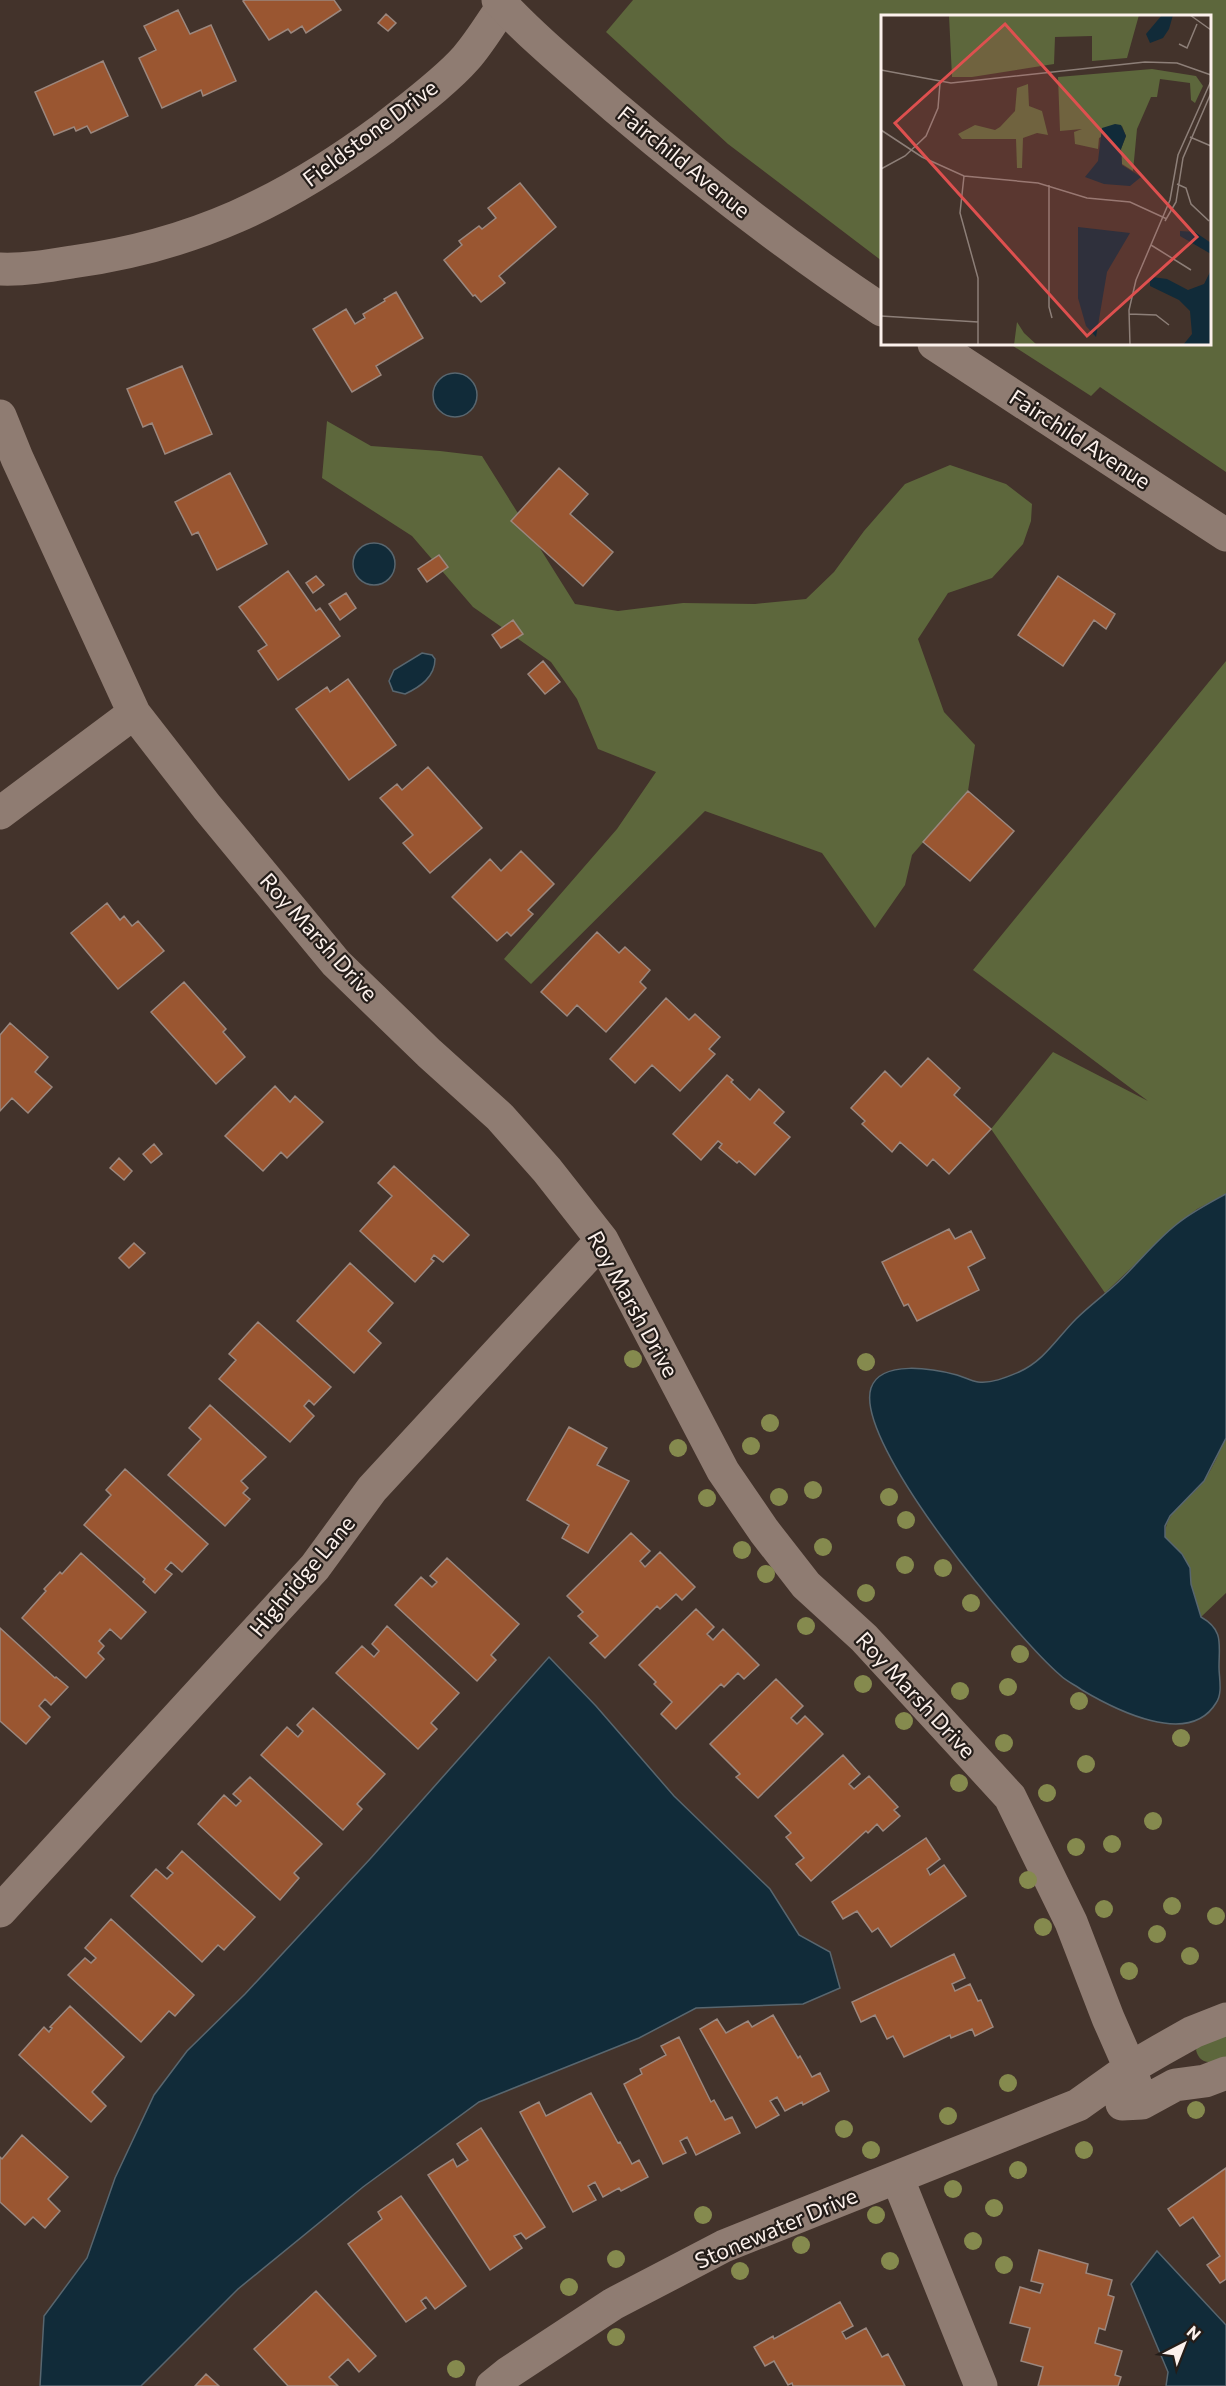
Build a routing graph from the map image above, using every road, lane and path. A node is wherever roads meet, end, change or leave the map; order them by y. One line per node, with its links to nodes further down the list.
1 (500, 3): 2 (street, Fieldstone Drive); 3 (street, Fairchild Avenue)
2 (0, 269)
3 (881, 309)
4 (936, 345): 6 (street, Fairchild Avenue)
5 (0, 416): 7 (street, Roy Marsh Drive)
6 (1226, 535)
7 (134, 713): 8 (street); 9 (street, Roy Marsh Drive)
8 (0, 813)
9 (602, 1240): 10 (street, Highridge Lane); 12 (street, Roy Marsh Drive)
10 (0, 1911)
11 (1226, 2019): 12 (street, Stonewater Drive)
12 (1130, 2068): 14 (street, Roy Marsh Drive); 15 (street, Stonewater Drive)
13 (1226, 2073): 14 (street, Stonewater Drive)
14 (1142, 2103): 15 (street, Stonewater Drive)
15 (1078, 2105): 16 (street, Stonewater Drive)
16 (897, 2177): 17 (street, Stonewater Drive); 18 (street)
17 (492, 2386)
18 (981, 2386)

